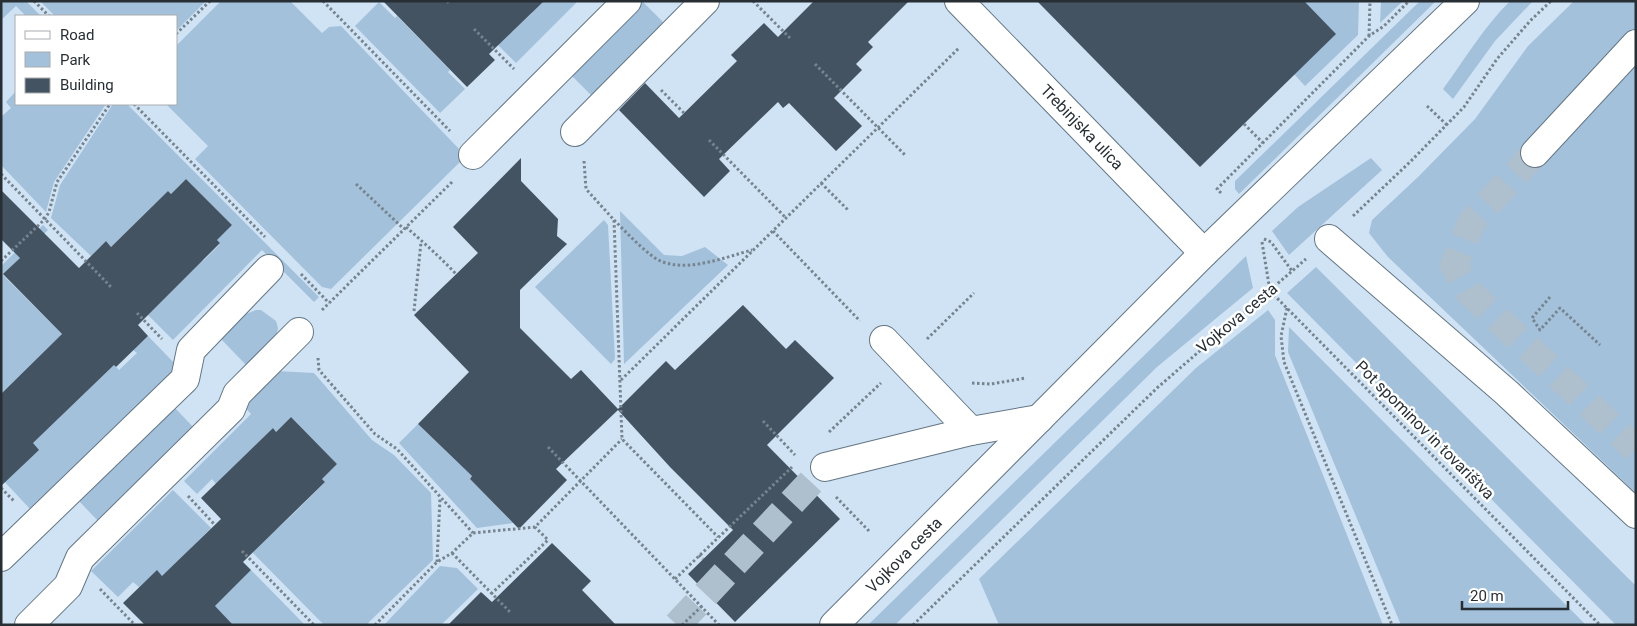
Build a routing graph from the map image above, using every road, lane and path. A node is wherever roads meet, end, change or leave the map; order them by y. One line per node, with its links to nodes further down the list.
1 (34, 1): 12 (path)
2 (210, 1): 14 (path)
3 (323, 1): 29 (path)
4 (627, 1): 29 (street)
5 (705, 1): 25 (street)
6 (753, 1): 16 (path)
7 (959, 1): 13 (street, Trebinjska ulica)
8 (1370, 1): 15 (path)
9 (1409, 1): 15 (path)
10 (1465, 1): 45 (street, Vojkova cesta)
11 (1551, 1): 23 (path, Vojkova cesta)
12 (48, 15)
13 (982, 25): 24 (path); 45 (street, Trebinjska ulica)
14 (178, 32)
15 (1369, 36): 27 (path)
16 (790, 38)
17 (1636, 44): 28 (street)
18 (815, 64): 24 (path)
19 (109, 105): 37 (path)
20 (135, 105): 41 (path)
21 (1427, 106): 23 (path)
22 (1244, 124): 27 (path)
23 (1447, 125): 42 (path, Vojkova cesta)
24 (878, 127): 30 (path); 32 (path)
25 (575, 132): 38 (path)
26 (710, 140): 36 (path)
27 (1263, 143): 34 (path)
28 (1535, 153)
29 (473, 155): 39 (path)
30 (906, 156)
31 (1, 174): 37 (path)
32 (821, 183): 35 (path); 36 (path)
33 (356, 184): 39 (path)
34 (1217, 189)
35 (849, 211)
36 (786, 218): 40 (path)
37 (45, 219): 46 (path); 50 (path)
38 (614, 220): 44 (path); 61 (path)
39 (405, 228): 43 (path); 53 (path)
40 (772, 231): 44 (path); 57 (path)
41 (267, 239)
42 (1328, 239): 48 (path, Vojkova cesta); 71 (street)
43 (421, 242): 49 (path); 55 (path)
44 (753, 250): 61 (path)
45 (1204, 253): 63 (street, Vojkova cesta)
46 (1, 261)
47 (282, 268): 53 (path); 79 (street)
48 (1292, 271): 51 (path, Vojkova cesta); 51 (path)
49 (456, 274)
50 (111, 287)
51 (1270, 291): 54 (path, Pot spominov in tovarištva); 91 (path, Vojkova cesta)
52 (1550, 297): 58 (path)
53 (329, 303): 56 (path)
54 (1287, 308): 92 (path); 93 (path, Pot spominov in tovarištva)
55 (414, 311)
56 (299, 332): 68 (street)
57 (884, 340): 62 (street)
58 (1600, 345)
59 (318, 351): 70 (path)
60 (1026, 378): 62 (path)
61 (620, 380): 65 (path)
62 (925, 381): 64 (street)
63 (1039, 419): 64 (street); 90 (street, Vojkova cesta)
64 (971, 431): 67 (street)
65 (622, 439): 69 (path); 75 (path)
66 (548, 447): 69 (path)
67 (825, 467)
68 (166, 473): 72 (path); 85 (street)
69 (580, 481): 73 (path); 83 (path)
70 (440, 497): 74 (path); 81 (path)
71 (1636, 514)
72 (215, 524)
73 (535, 527): 74 (path); 82 (path)
74 (472, 533): 77 (path)
75 (718, 538)
76 (242, 551): 86 (path)
77 (452, 553): 81 (path); 82 (path)
78 (699, 555): 80 (path)
79 (1, 557)
80 (703, 558)
81 (437, 562): 87 (path)
82 (492, 594): 84 (path)
83 (702, 606): 88 (path); 89 (path)
84 (510, 612)
85 (30, 625)
86 (314, 625)
87 (375, 625)
88 (682, 625)
89 (719, 625)
90 (834, 625)
91 (913, 625)
92 (1392, 625)
93 (1600, 625)

